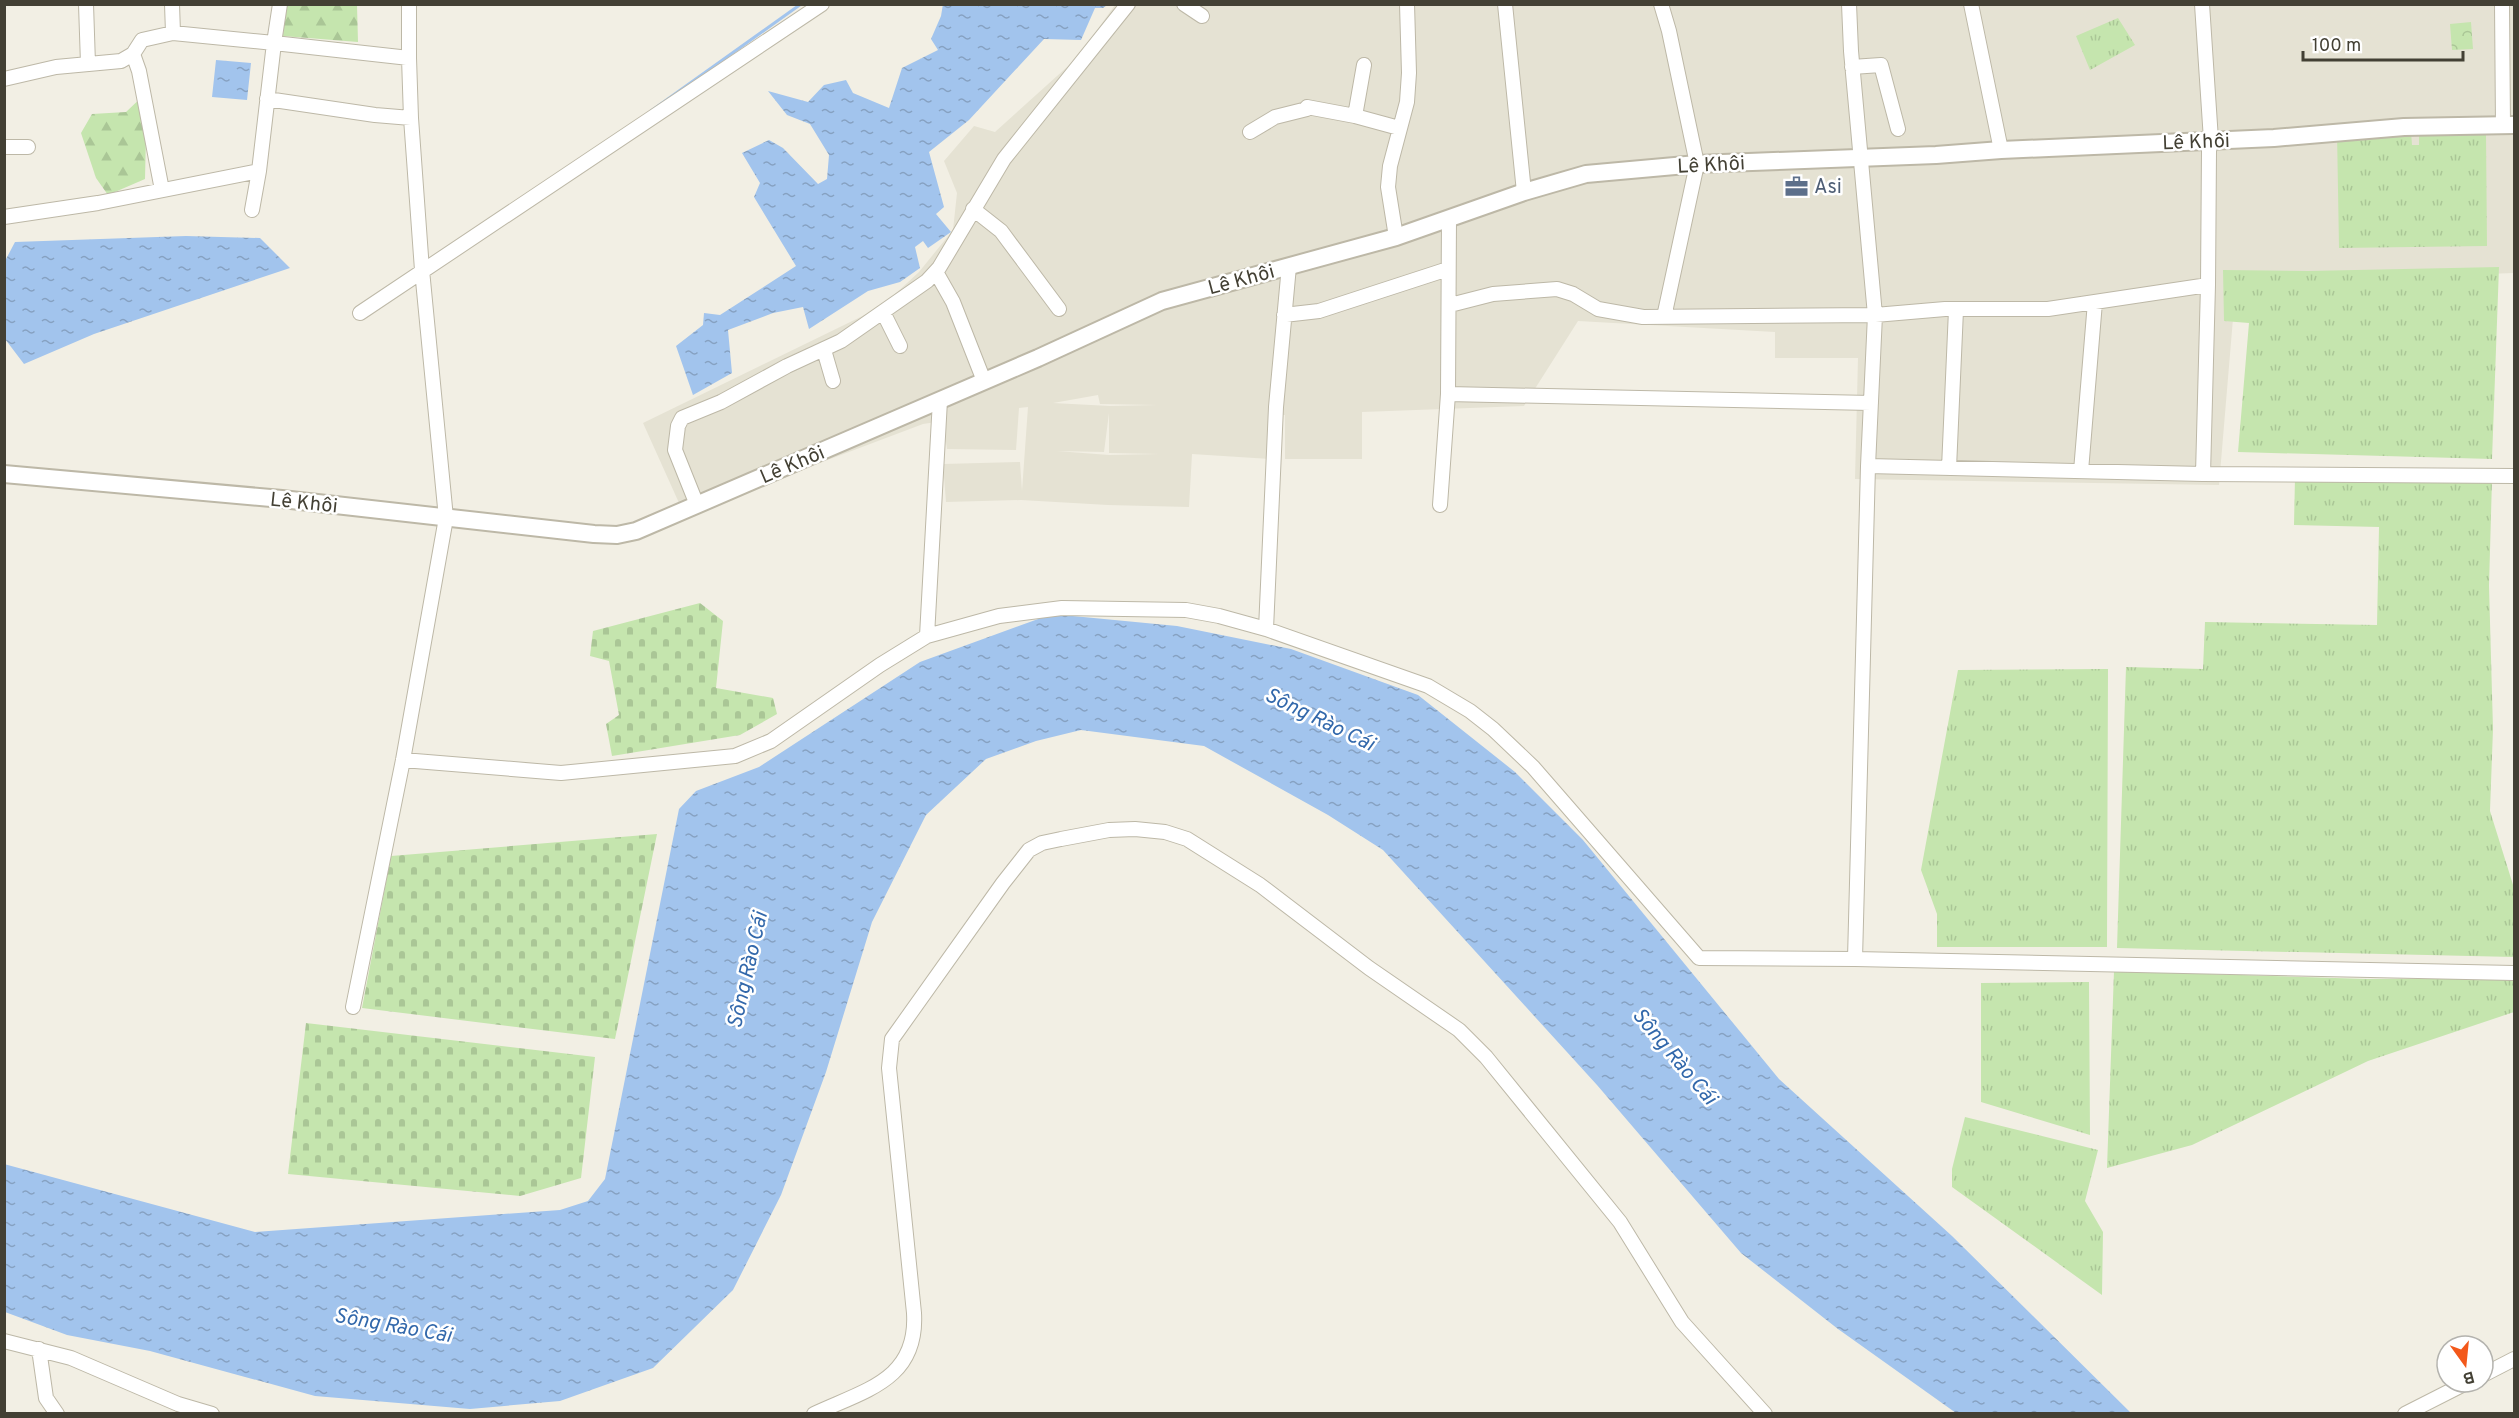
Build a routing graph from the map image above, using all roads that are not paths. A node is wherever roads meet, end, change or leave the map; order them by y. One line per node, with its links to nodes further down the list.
1 (86, 4): 20 (street)
2 (172, 4): 16 (street)
3 (280, 4): 17 (street)
4 (409, 4): 19 (street)
5 (822, 4): 47 (street)
6 (1128, 4): 40 (street)
7 (1184, 4): 15 (street)
8 (1407, 4): 28 (street)
9 (1505, 4): 39 (street)
10 (1661, 4): 36 (street)
11 (1849, 4): 22 (street)
12 (1971, 4): 34 (street)
13 (2202, 4): 31 (street)
14 (2502, 4): 27 (street)
15 (1202, 16)
16 (172, 33): 17 (street); 18 (street)
17 (274, 44): 19 (street); 24 (street)
18 (133, 54): 20 (street); 38 (street)
19 (409, 58): 26 (street)
20 (88, 64): 23 (street)
21 (1364, 65): 25 (street)
22 (1852, 67): 29 (street); 35 (street)
23 (4, 78)
24 (267, 99): 26 (street); 37 (street)
25 (1355, 116): 28 (street); 30 (street)
26 (411, 118): 47 (street)
27 (2509, 126): 31 (street, Lê Khôi)
28 (1399, 128): 44 (street)
29 (1898, 129)
30 (1250, 132)
31 (2211, 140): 34 (street, Lê Khôi); 49 (street)
32 (4, 147): 33 (street)
33 (28, 147)
34 (2001, 150): 35 (street, Lê Khôi)
35 (1861, 158): 36 (street, Lê Khôi); 57 (street)
36 (1697, 164): 39 (street, Lê Khôi); 58 (street)
37 (259, 171): 38 (street); 41 (street)
38 (162, 190): 42 (street)
39 (1524, 192): 43 (street, Lê Khôi)
40 (974, 209): 48 (street); 52 (street)
41 (252, 210)
42 (4, 217)
43 (1449, 219): 44 (street, Lê Khôi); 46 (street)
44 (1396, 237): 45 (street, Lê Khôi)
45 (1289, 266): 56 (street); 62 (street, Lê Khôi)
46 (1448, 269): 51 (street); 56 (street)
47 (422, 270): 55 (street); 74 (street)
48 (936, 272): 54 (street); 62 (street)
49 (2208, 285): 50 (street); 70 (street)
50 (2095, 302): 53 (street); 68 (street)
51 (1450, 305): 58 (street); 63 (street)
52 (1059, 309)
53 (1956, 310): 57 (street); 67 (street)
54 (884, 312): 59 (street); 60 (street)
55 (360, 313)
56 (1284, 315): 75 (street)
57 (1875, 315): 58 (street); 65 (street)
58 (1664, 317)
59 (900, 346)
60 (824, 350): 61 (street); 72 (street)
61 (833, 381)
62 (984, 381): 64 (street, Lê Khôi)
63 (1448, 394): 65 (street); 73 (street)
64 (940, 400): 72 (street, Lê Khôi); 76 (street)
65 (1871, 403): 66 (street)
66 (1868, 466): 67 (street); 78 (street)
67 (1949, 468): 68 (street)
68 (2081, 471): 70 (street)
69 (4, 474): 74 (street, Lê Khôi)
70 (2203, 474): 71 (street)
71 (2514, 476)
72 (697, 505): 74 (street, Lê Khôi)
73 (1440, 506)
74 (446, 518): 77 (street)
75 (1266, 629): 76 (street); 78 (street)
76 (927, 636): 77 (street)
77 (403, 760): 80 (street)
78 (1855, 958): 79 (street)
79 (2514, 973)
80 (353, 1007)
81 (4, 1341): 82 (street)
82 (39, 1349): 86 (street); 87 (street)
83 (2514, 1359): 84 (street)
84 (2495, 1369)
85 (2443, 1394): 90 (street)
86 (57, 1413)
87 (212, 1413)
88 (814, 1413): 89 (street)
89 (1765, 1413)
90 (2404, 1413)

